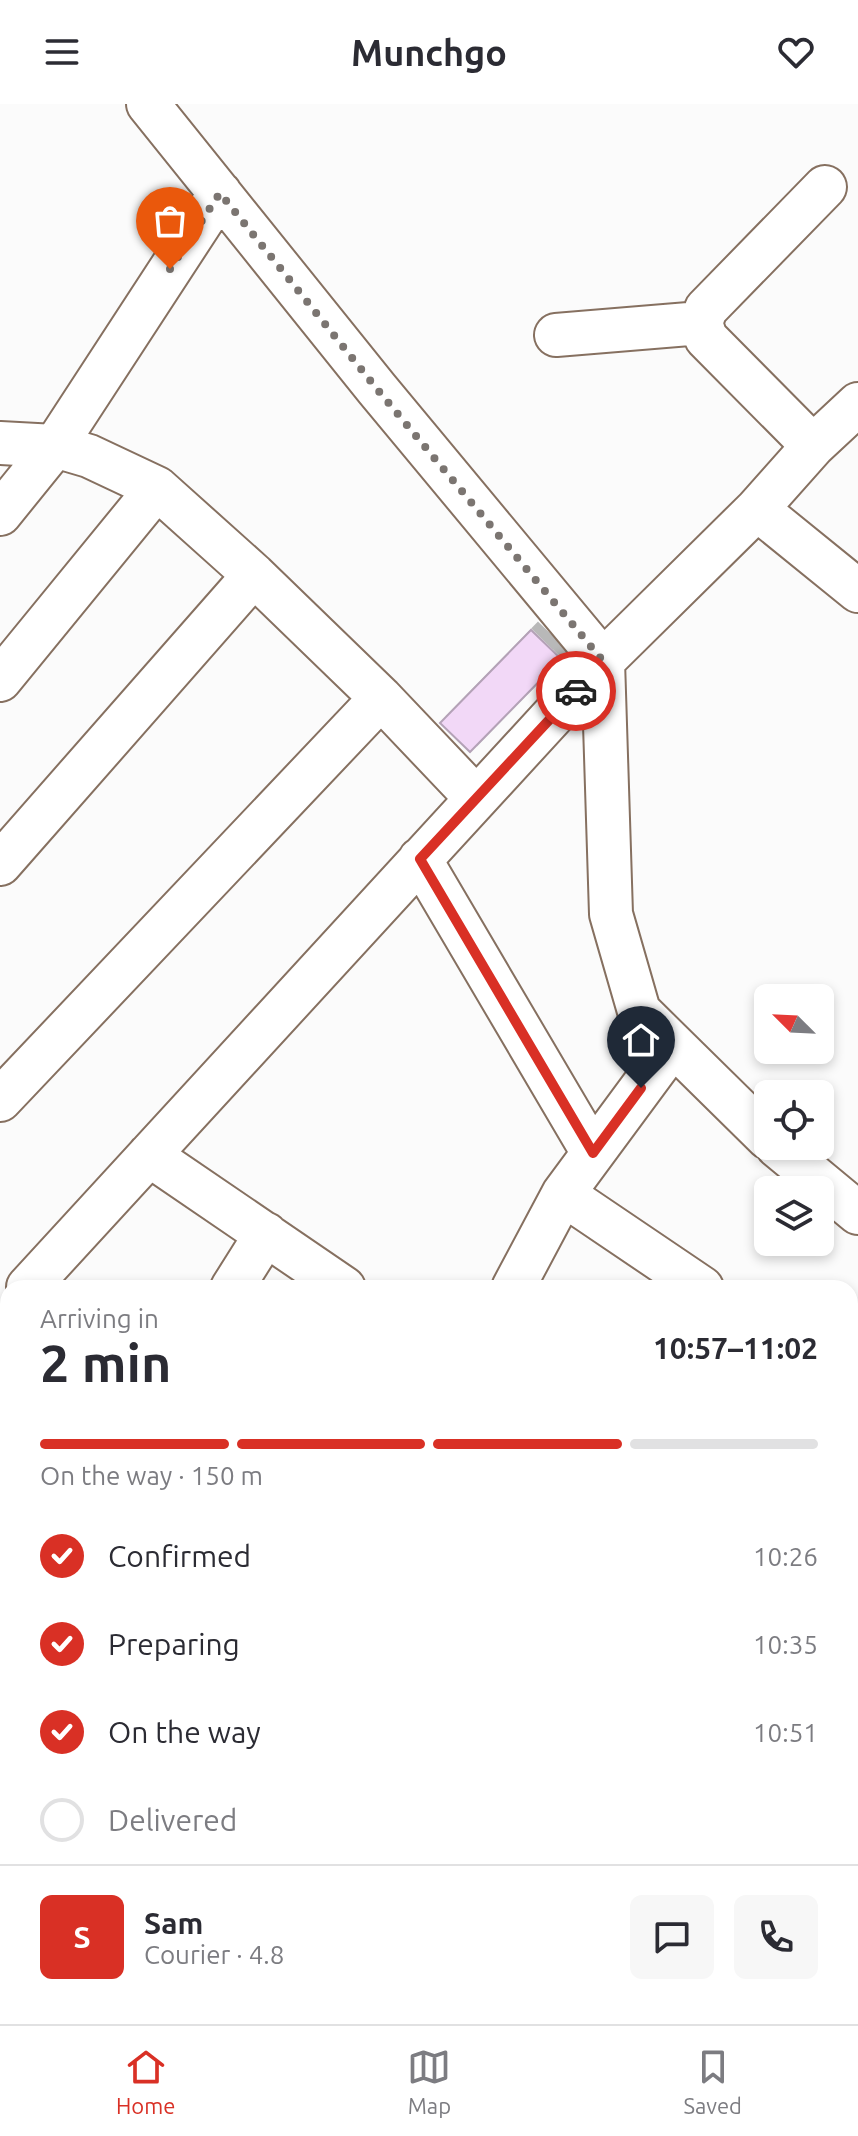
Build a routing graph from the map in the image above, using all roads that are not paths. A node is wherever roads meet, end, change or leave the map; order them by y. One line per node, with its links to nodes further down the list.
1 (148, 104): 3 (street)
2 (825, 187): 4 (street)
3 (220, 193): 8 (street); 15 (street)
4 (701, 323): 5 (street); 9 (street)
5 (556, 335)
6 (858, 404): 9 (street)
7 (0, 443): 8 (street)
8 (55, 446): 10 (street); 12 (street)
9 (813, 446): 11 (street)
10 (157, 488): 13 (street); 16 (street)
11 (757, 509): 14 (street); 15 (street)
12 (0, 514)
13 (254, 575): 17 (street); 20 (street)
14 (858, 591)
15 (603, 661): 18 (street); 21 (street)
16 (0, 680)
17 (381, 698): 18 (street); 22 (street)
18 (476, 798): 19 (street)
19 (420, 859): 24 (street); 25 (street)
20 (0, 864)
21 (673, 1045): 23 (street); 24 (street)
22 (0, 1100)
23 (754, 1124)
24 (593, 1153): 27 (street)
25 (149, 1155): 29 (street); 30 (street)
26 (794, 1160): 28 (street)
27 (563, 1194): 33 (street); 34 (street)
28 (858, 1213)
29 (266, 1234): 31 (street); 32 (street)
30 (34, 1280)
31 (237, 1280)
32 (332, 1280)
33 (517, 1280)
34 (690, 1280)

